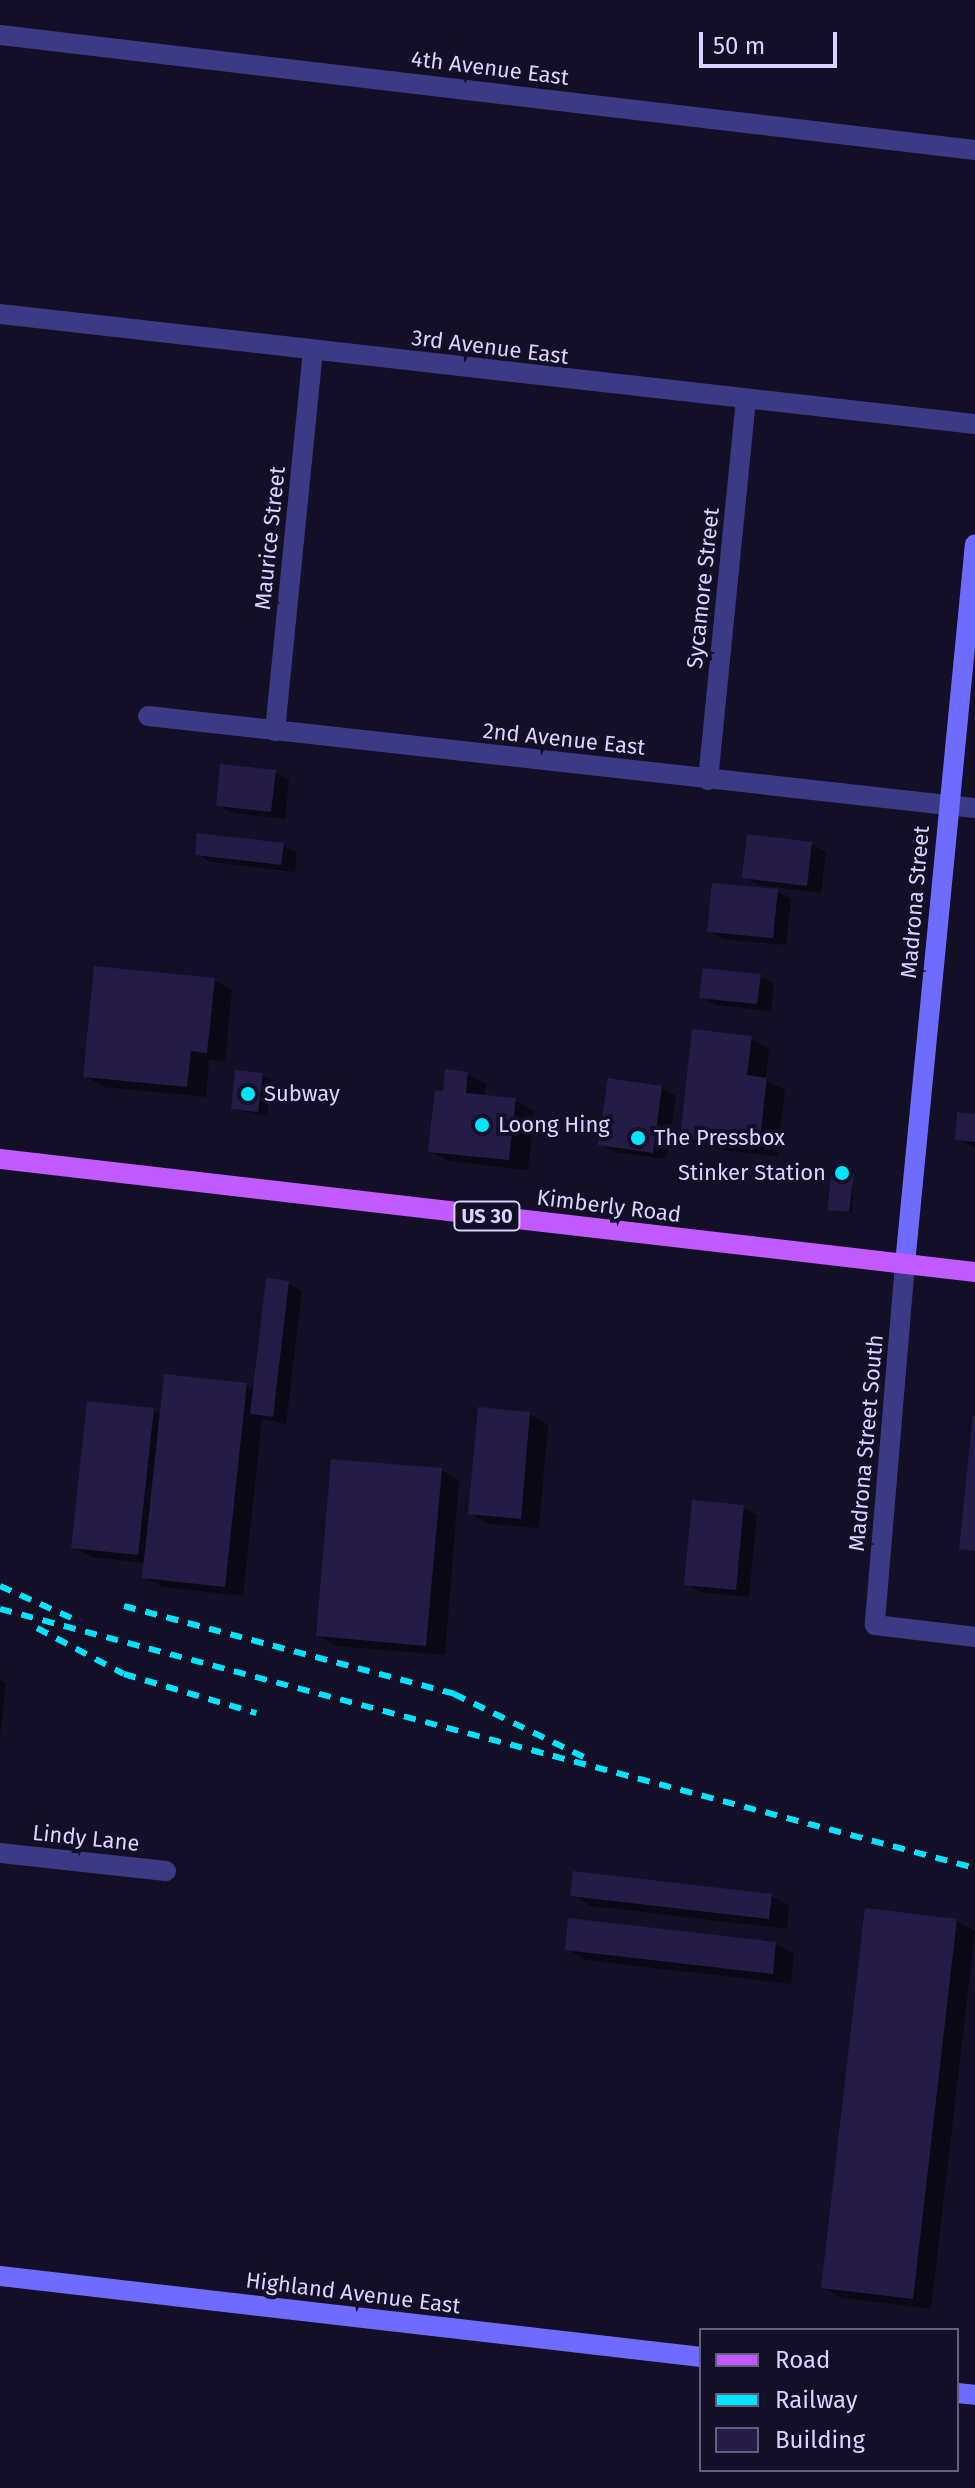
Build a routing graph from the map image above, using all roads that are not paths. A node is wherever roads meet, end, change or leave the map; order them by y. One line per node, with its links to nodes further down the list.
1 (0, 35): 2 (street, 4th Avenue East)
2 (975, 150)
3 (0, 314): 4 (street, 3rd Avenue East)
4 (313, 350): 5 (street, 3rd Avenue East); 9 (street, Maurice Street)
5 (746, 401): 6 (street, 3rd Avenue East); 10 (street, Sycamore Street)
6 (975, 424)
7 (975, 544): 11 (street, Madrona Street)
8 (148, 716): 9 (street, 2nd Avenue East)
9 (275, 731): 10 (street, 2nd Avenue East)
10 (708, 780): 11 (street, 2nd Avenue East)
11 (948, 805): 12 (street, 2nd Avenue East); 14 (street, Madrona Street)
12 (975, 808)
13 (0, 1159): 14 (main road, Kimberly Road / US 30)
14 (905, 1264): 15 (main road, Kimberly Road / US 30); 16 (street, Madrona Street South)
15 (975, 1272)
16 (975, 1637)
17 (0, 1853): 18 (street, Lindy Lane)
18 (166, 1871)
19 (0, 2276): 20 (street, Highland Avenue East)
20 (699, 2357)

